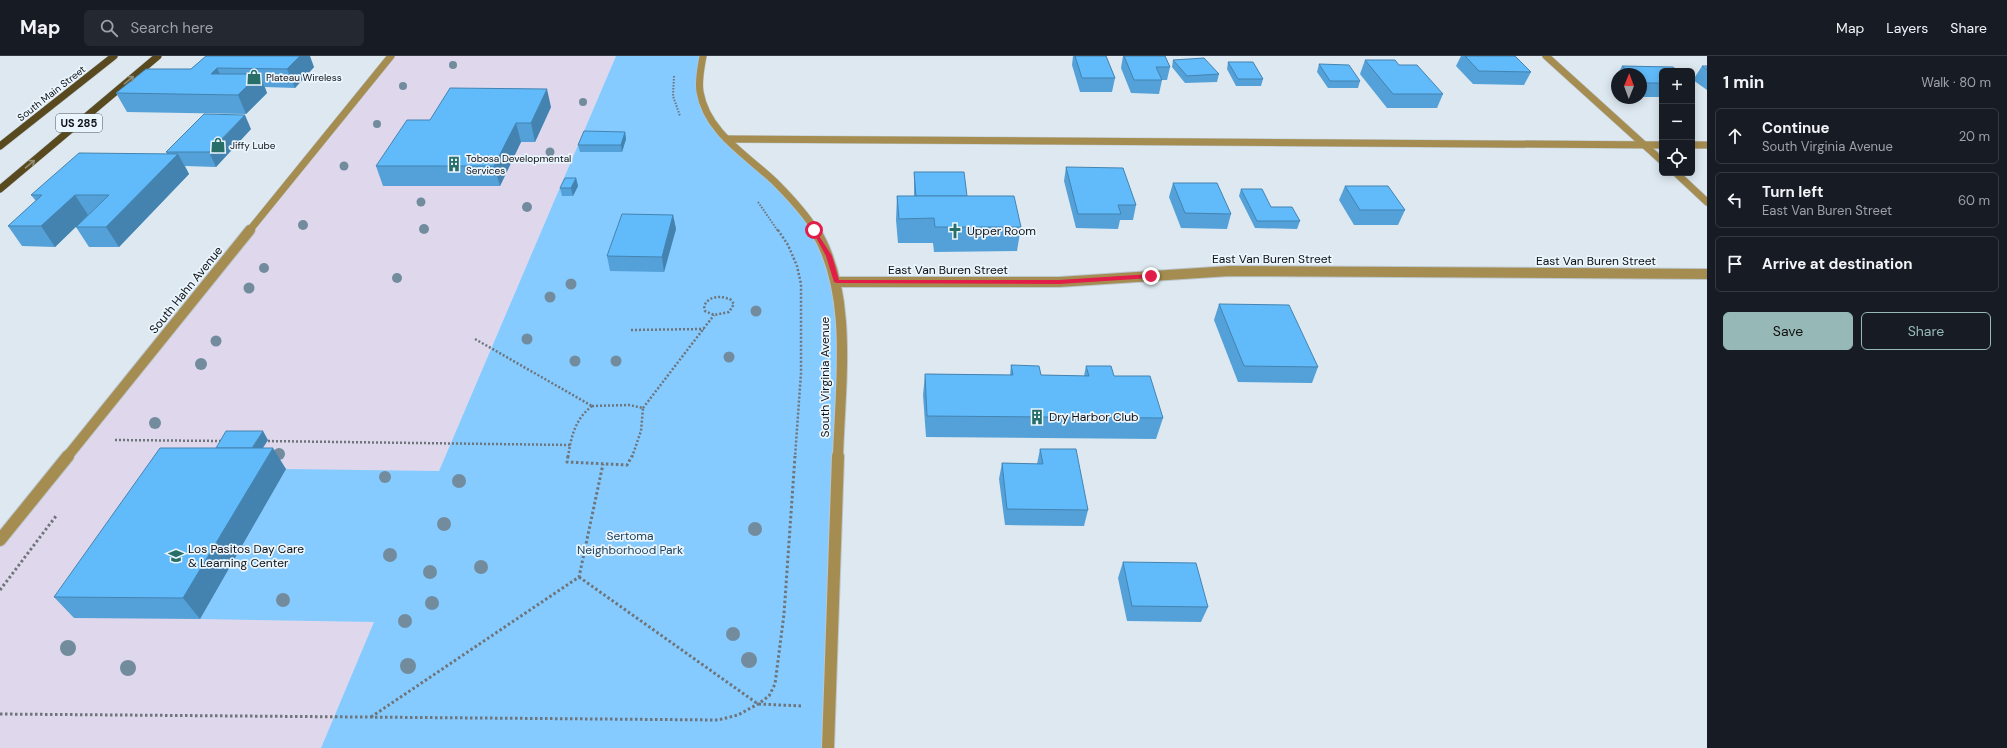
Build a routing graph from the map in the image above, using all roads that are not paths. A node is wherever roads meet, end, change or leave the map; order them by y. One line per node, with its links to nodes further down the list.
1 (114, 56): 11 (main road, South Main Street / US 285)
2 (158, 56): 14 (main road, US 285, one-way to 2)
3 (391, 56): 18 (street, South Hahn Avenue)
4 (703, 56): 6 (street, South Virginia Avenue)
5 (1546, 56): 7 (street)
6 (727, 139): 7 (street); 17 (street, South Virginia Avenue)
7 (1644, 144): 8 (street); 12 (street)
8 (1659, 145)
9 (1695, 145): 10 (street)
10 (1707, 145)
11 (0, 146)
12 (1659, 157)
13 (1679, 176): 15 (street)
14 (0, 189)
15 (1707, 202)
16 (1707, 274): 17 (street, East Van Buren Street)
17 (837, 282): 19 (street, South Virginia Avenue)
18 (0, 540)
19 (828, 748)

